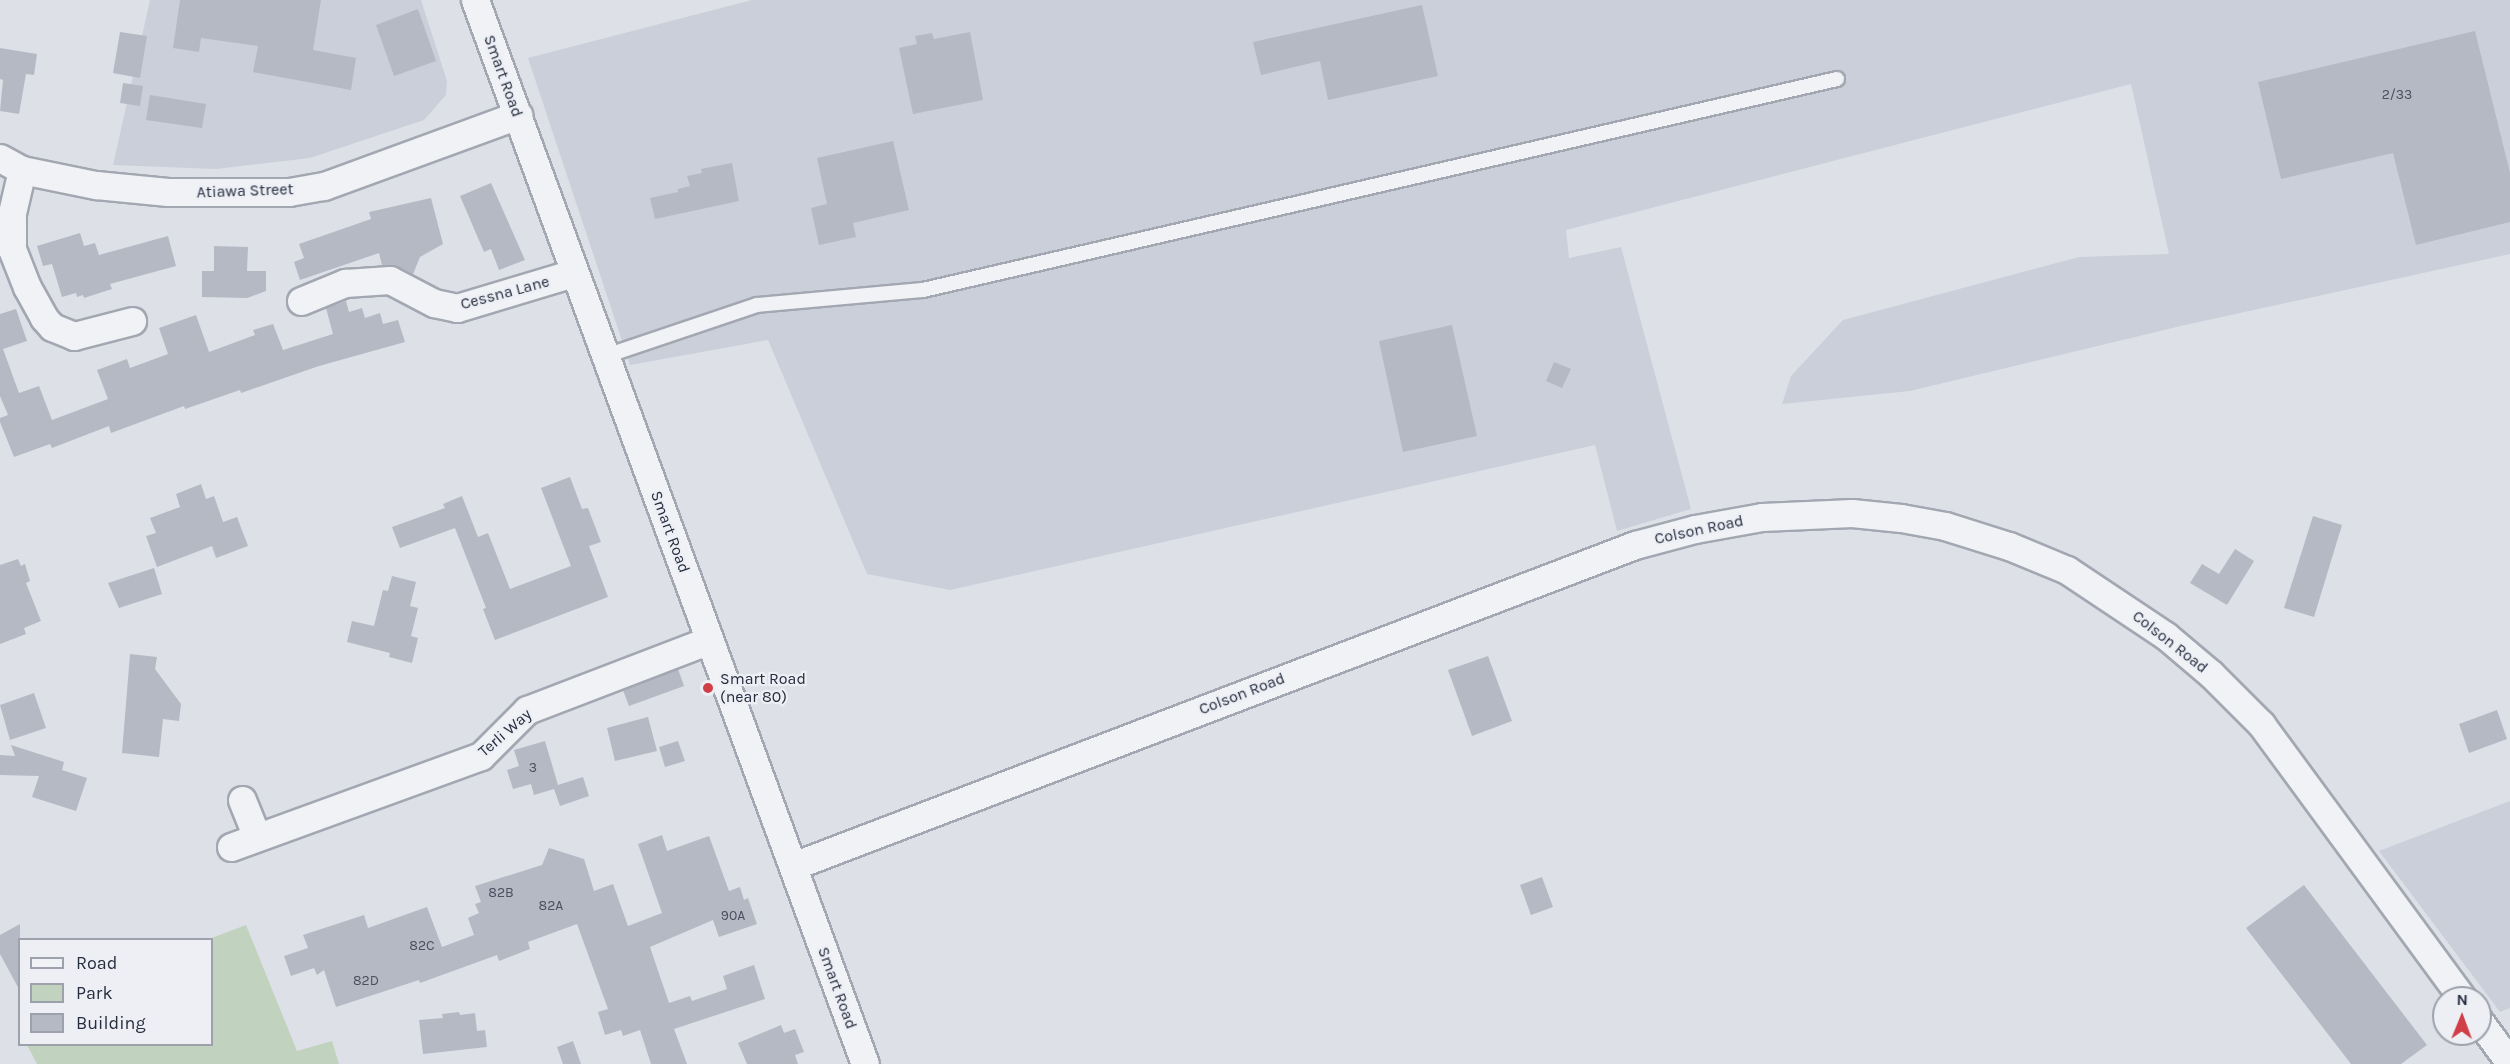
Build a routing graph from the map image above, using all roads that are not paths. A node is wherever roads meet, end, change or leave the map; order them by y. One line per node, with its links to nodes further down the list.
1 (475, 0): 3 (street, Smart Road)
2 (1837, 80): 8 (lane)
3 (518, 115): 4 (street, Atiawa Street); 5 (street, Smart Road)
4 (11, 164): 7 (street)
5 (574, 273): 6 (street, Cessna Lane); 8 (street, Smart Road)
6 (301, 301)
7 (132, 321)
8 (606, 356): 9 (street, Smart Road)
9 (710, 640): 11 (street, Terli Way); 13 (street, Smart Road)
10 (242, 800): 11 (street)
11 (257, 837): 12 (street, Terli Way)
12 (231, 847)
13 (793, 866): 14 (street, Colson Road); 17 (street, Smart Road)
14 (2453, 986)
15 (2492, 1038): 16 (street)
16 (2510, 1063)
17 (865, 1064)

